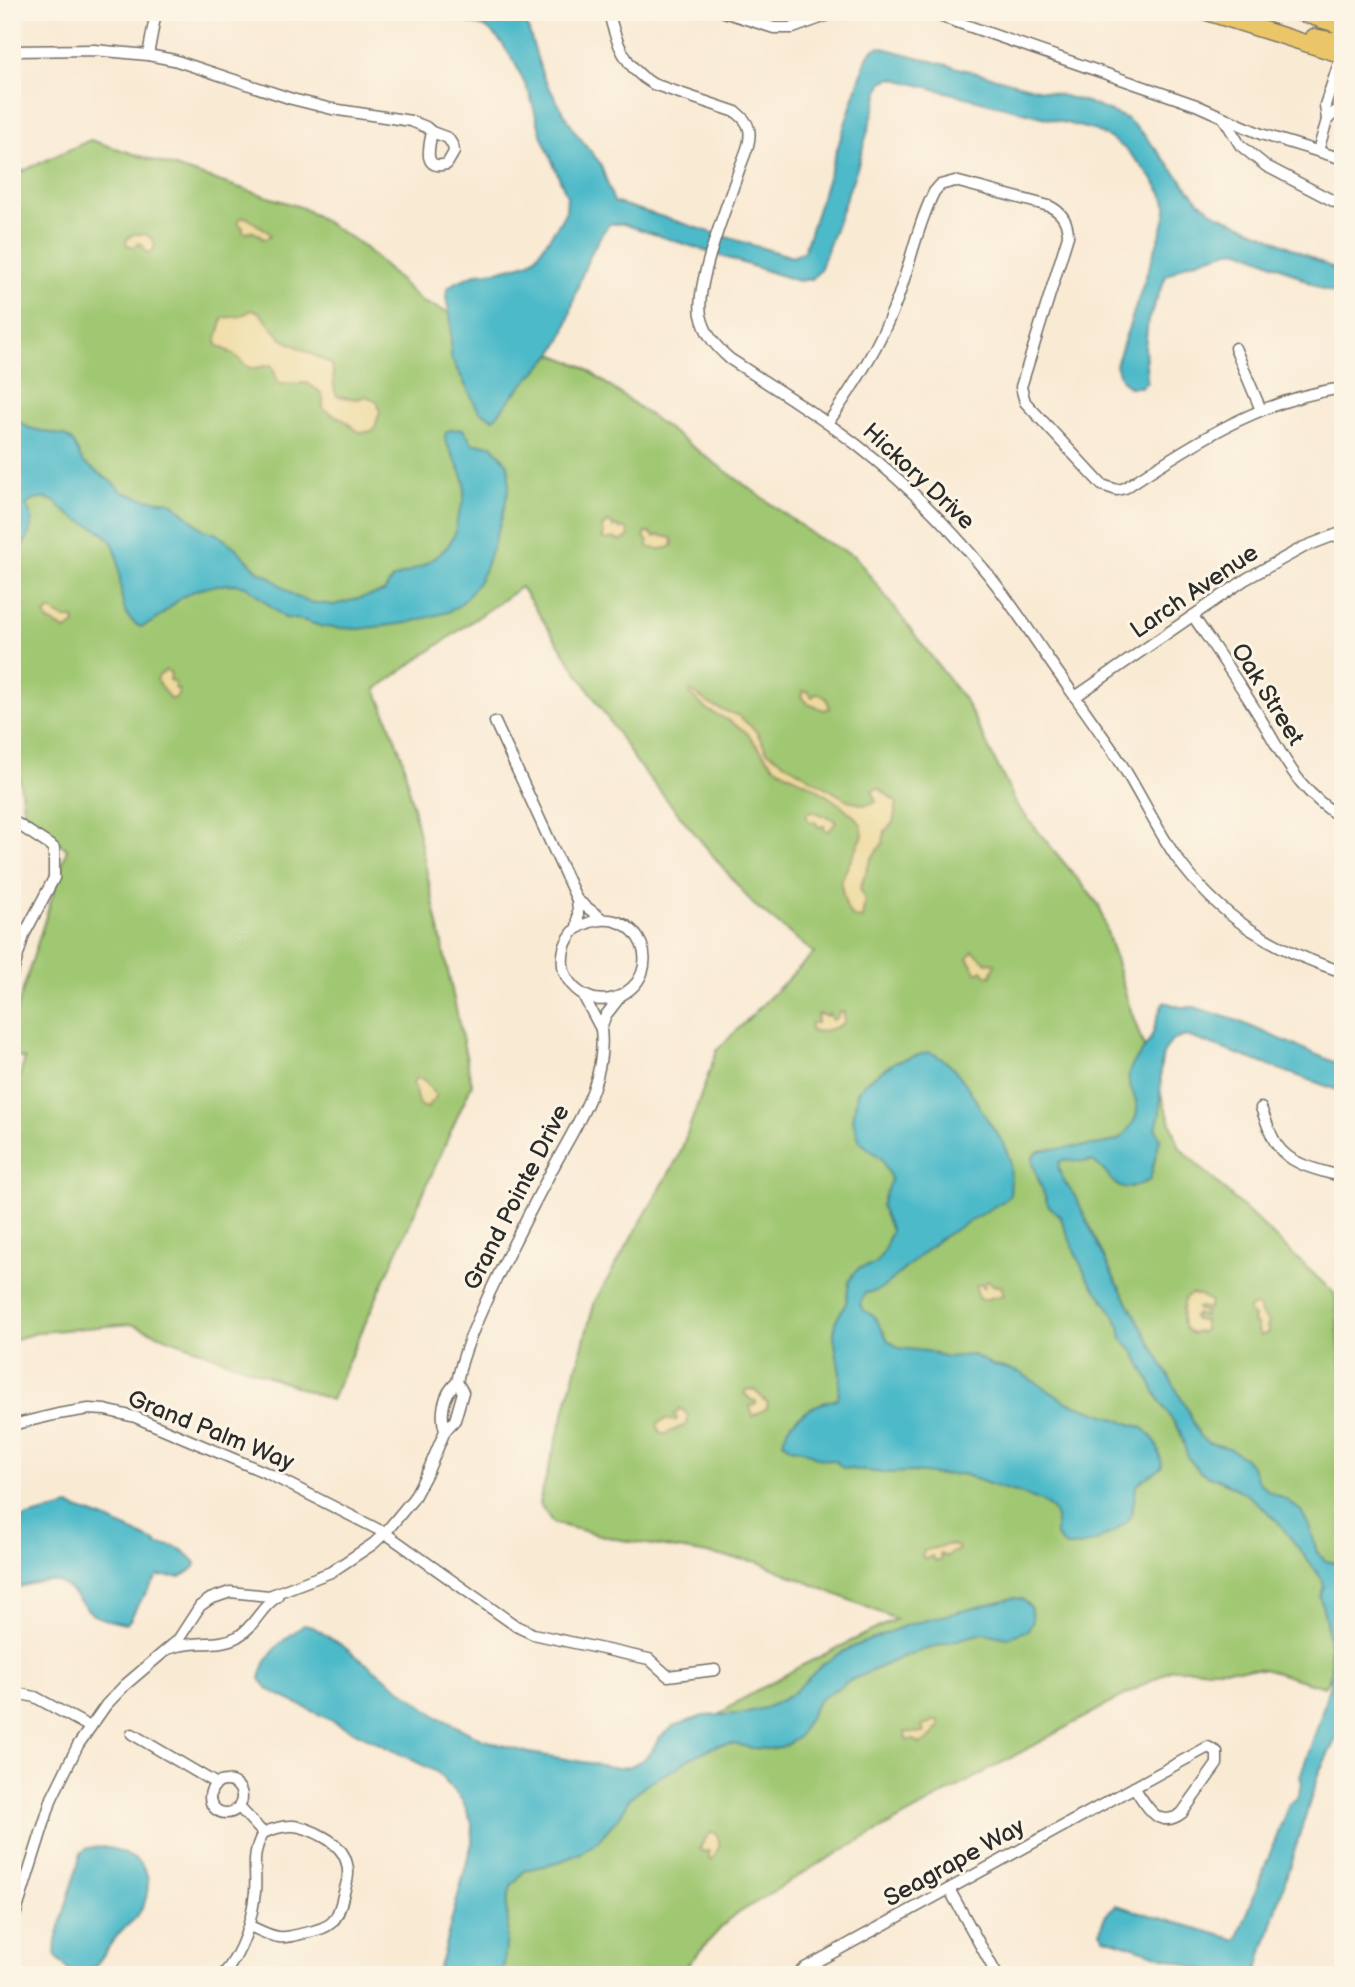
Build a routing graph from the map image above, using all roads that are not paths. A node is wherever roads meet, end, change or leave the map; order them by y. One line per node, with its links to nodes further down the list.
1 (156, 12): 12 (street)
2 (608, 12): 23 (street, Hickory Drive)
3 (724, 12): 4 (street)
4 (836, 12)
5 (928, 12): 14 (street)
6 (1207, 12): 11 (main road)
7 (1227, 12): 11 (main road)
8 (1298, 12): 9 (main road)
9 (1343, 26)
10 (12, 51): 12 (street)
11 (1343, 51): 15 (street)
12 (148, 55): 16 (street)
13 (1343, 96): 15 (street)
14 (1223, 117): 17 (street); 19 (street)
15 (1327, 120): 17 (street)
16 (432, 132)
17 (1318, 151): 18 (street)
18 (1343, 159)
19 (1343, 206)
20 (1235, 348): 22 (street)
21 (1343, 388): 22 (street)
22 (1261, 410): 23 (street)
23 (828, 424): 26 (street, Hickory Drive)
24 (1343, 531): 25 (street, Larch Avenue)
25 (1193, 616): 26 (street, Larch Avenue); 28 (street, Oak Street)
26 (1075, 697): 33 (street, Hickory Drive)
27 (495, 722): 30 (street, Grand Pointe Drive)
28 (1343, 819)
29 (16, 823): 34 (street)
30 (577, 900): 31 (street, Grand Pointe Drive); 32 (street, Grand Pointe Drive)
31 (601, 918): 32 (street); 36 (street, Grand Pointe Drive)
32 (576, 929): 35 (street, Grand Pointe Drive)
33 (1343, 972)
34 (12, 975)
35 (583, 994): 36 (street); 37 (street, Grand Pointe Drive)
36 (621, 996): 37 (street, Grand Pointe Drive)
37 (601, 1029): 41 (street, Grand Pointe Drive)
38 (1261, 1108): 39 (street)
39 (1343, 1178)
40 (12, 1425): 41 (street, Grand Palm Way)
41 (385, 1533): 42 (street, Grand Pointe Drive); 44 (street, Grand Palm Way)
42 (288, 1590): 43 (street); 43 (street)
43 (170, 1648): 46 (street)
44 (715, 1670)
45 (12, 1692): 46 (street)
46 (90, 1727): 53 (street)
47 (132, 1734): 48 (street)
48 (217, 1783): 50 (street); 50 (street)
49 (1134, 1787): 49 (street, Seagrape Way); 52 (street, Seagrape Way)
50 (239, 1807): 51 (street)
51 (263, 1833): 54 (street); 54 (street)
52 (949, 1889): 56 (street, Seagrape Way); 57 (street)
53 (12, 1925)
54 (248, 1926): 55 (street)
55 (223, 1975)
56 (796, 1975)
57 (997, 1975)

